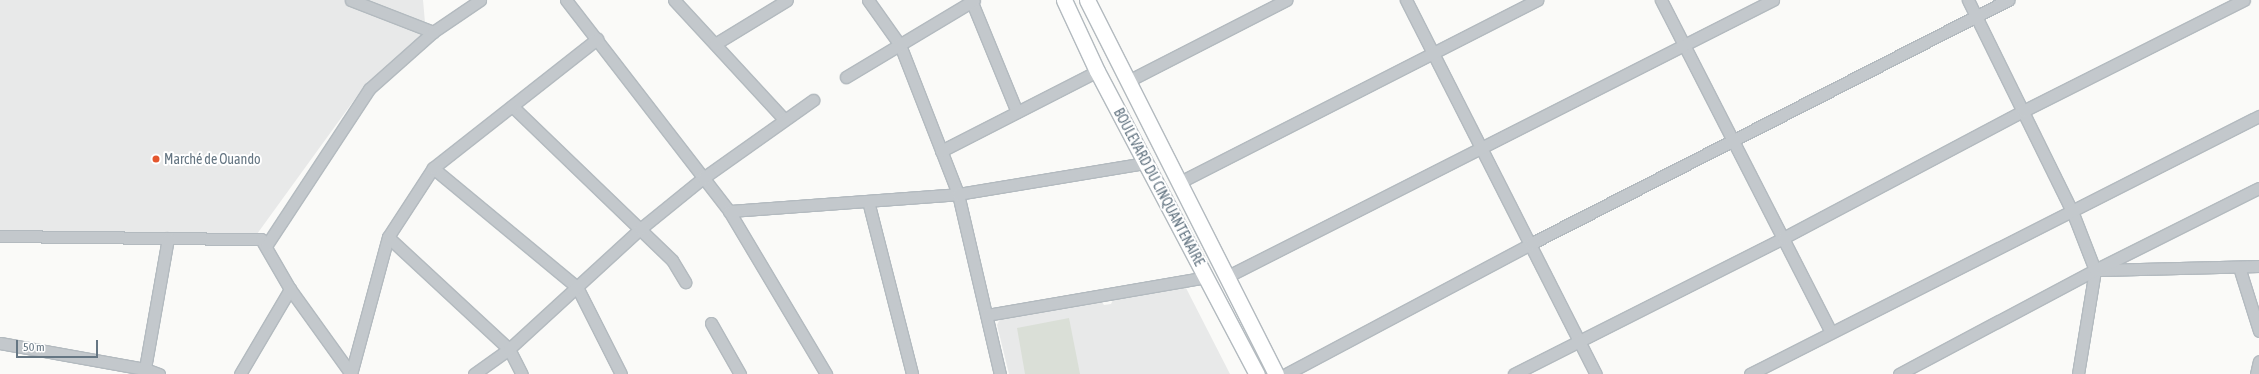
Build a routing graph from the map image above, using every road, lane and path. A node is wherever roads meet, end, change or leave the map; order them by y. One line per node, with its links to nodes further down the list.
1 (350, 0): 19 (street)
2 (480, 0): 19 (street)
3 (566, 0): 20 (street)
4 (674, 0): 21 (street)
5 (787, 0): 21 (street)
6 (868, 0): 22 (street)
7 (1064, 0): 25 (main road, BOULEVARD DU CINQUANTENAIRE)
8 (1087, 0): 27 (main road, BOULEVARD DU CINQUANTENAIRE)
9 (1286, 0): 27 (street)
10 (1406, 0): 24 (street)
11 (1536, 0): 24 (street)
12 (1661, 0): 23 (street)
13 (1773, 0): 23 (street)
14 (1968, 0): 18 (street)
15 (2008, 0): 18 (street)
16 (2244, 0): 30 (street)
17 (972, 1): 22 (street); 31 (street)
18 (1976, 16): 30 (street); 34 (street)
19 (433, 32): 52 (street)
20 (596, 39): 29 (street); 39 (street)
21 (715, 44): 33 (street)
22 (900, 45): 26 (street); 36 (street)
23 (1684, 45): 34 (street); 35 (street)
24 (1433, 53): 35 (street); 40 (street)
25 (1097, 71): 31 (street); 37 (main road, BOULEVARD DU CINQUANTENAIRE)
26 (846, 77)
27 (1128, 81): 40 (main road, BOULEVARD DU CINQUANTENAIRE)
28 (813, 100): 33 (street)
29 (512, 106): 38 (street); 46 (street)
30 (2023, 111): 45 (street); 50 (street)
31 (1017, 112): 36 (street)
32 (2259, 116): 45 (street)
33 (784, 119): 39 (street)
34 (1733, 140): 50 (street); 51 (street)
35 (1480, 149): 51 (street); 56 (street)
36 (941, 151): 42 (street)
37 (1146, 163): 42 (street); 57 (main road, BOULEVARD DU CINQUANTENAIRE)
38 (433, 168): 48 (street); 59 (street)
39 (703, 178): 44 (street); 46 (street)
40 (1180, 182): 56 (main road, BOULEVARD DU CINQUANTENAIRE)
41 (2258, 188): 55 (street)
42 (958, 194): 43 (street); 61 (street)
43 (868, 201): 44 (street); 78 (street)
44 (729, 211): 77 (street)
45 (2072, 211): 55 (street); 64 (street)
46 (640, 229): 58 (street); 59 (street)
47 (0, 236): 49 (street)
48 (388, 237): 67 (street); 72 (street)
49 (168, 238): 52 (street); 69 (street)
50 (1783, 238): 64 (street); 65 (street)
51 (1530, 244): 65 (street); 82 (street)
52 (266, 246): 60 (street)
53 (2239, 266): 54 (street); 55 (street); 63 (street)
54 (2256, 268)
55 (2095, 270): 86 (street); 87 (street)
56 (1228, 276): 81 (main road, BOULEVARD DU CINQUANTENAIRE)
57 (1207, 277): 61 (street); 80 (main road, BOULEVARD DU CINQUANTENAIRE)
58 (685, 282)
59 (577, 287): 67 (street); 75 (street)
60 (290, 289): 71 (street); 72 (street)
61 (987, 315): 79 (street)
62 (711, 324): 76 (street)
63 (2259, 331)
64 (1831, 332): 85 (street)
65 (1579, 341): 83 (street); 84 (street)
66 (0, 343): 69 (street)
67 (510, 349): 73 (street); 74 (street)
68 (2259, 361): 88 (street)
69 (145, 372): 70 (street)
70 (158, 374)
71 (240, 374)
72 (351, 374)
73 (474, 374)
74 (522, 374)
75 (621, 374)
76 (740, 374)
77 (826, 374)
78 (912, 374)
79 (1000, 374)
80 (1257, 374)
81 (1276, 374)
82 (1286, 374)
83 (1514, 374)
84 (1596, 374)
85 (1750, 374)
86 (1899, 374)
87 (2078, 374)
88 (2256, 374)

